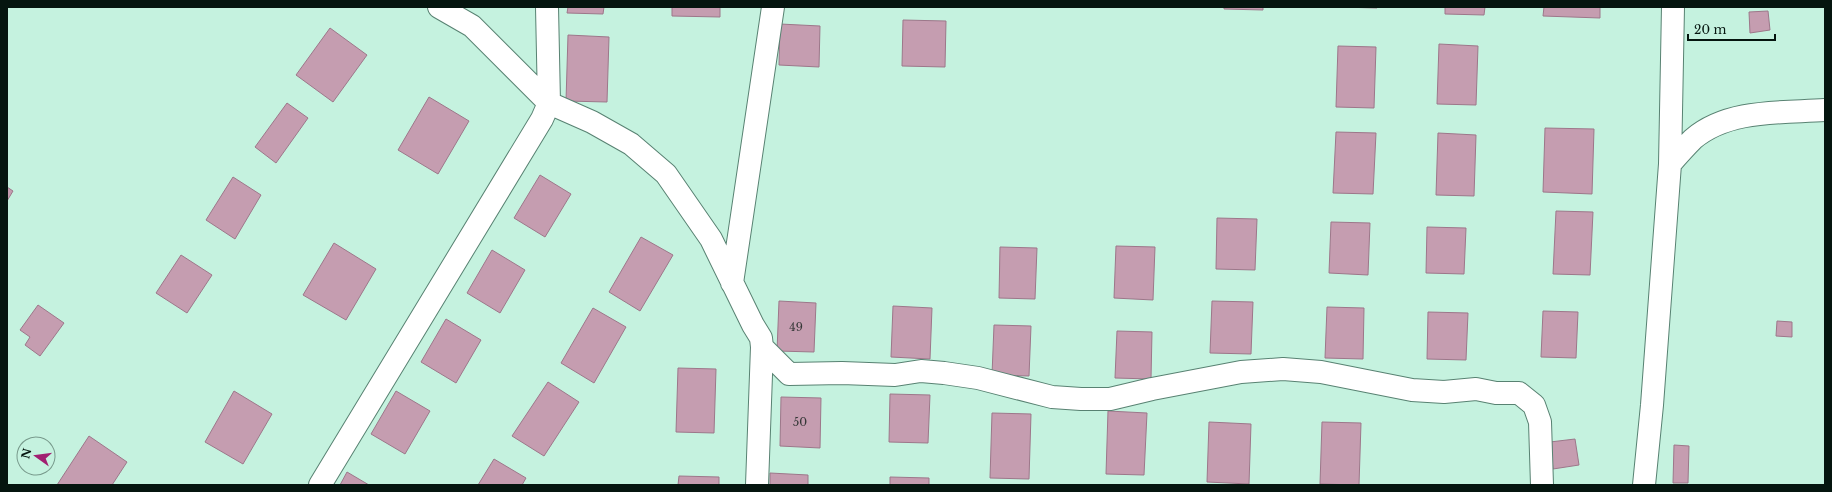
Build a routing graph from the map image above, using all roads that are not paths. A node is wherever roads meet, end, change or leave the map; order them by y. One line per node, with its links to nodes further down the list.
1 (439, 7): 5 (street)
2 (547, 7): 5 (street)
3 (773, 7): 8 (street)
4 (1673, 7): 7 (street)
5 (549, 103): 8 (street); 12 (street)
6 (1825, 110): 7 (street)
7 (1670, 164): 15 (street)
8 (732, 283): 9 (street)
9 (762, 347): 10 (street); 11 (street)
10 (789, 374): 11 (street); 14 (street)
11 (759, 404): 13 (street)
12 (320, 485)
13 (757, 485)
14 (1542, 485)
15 (1644, 485)

